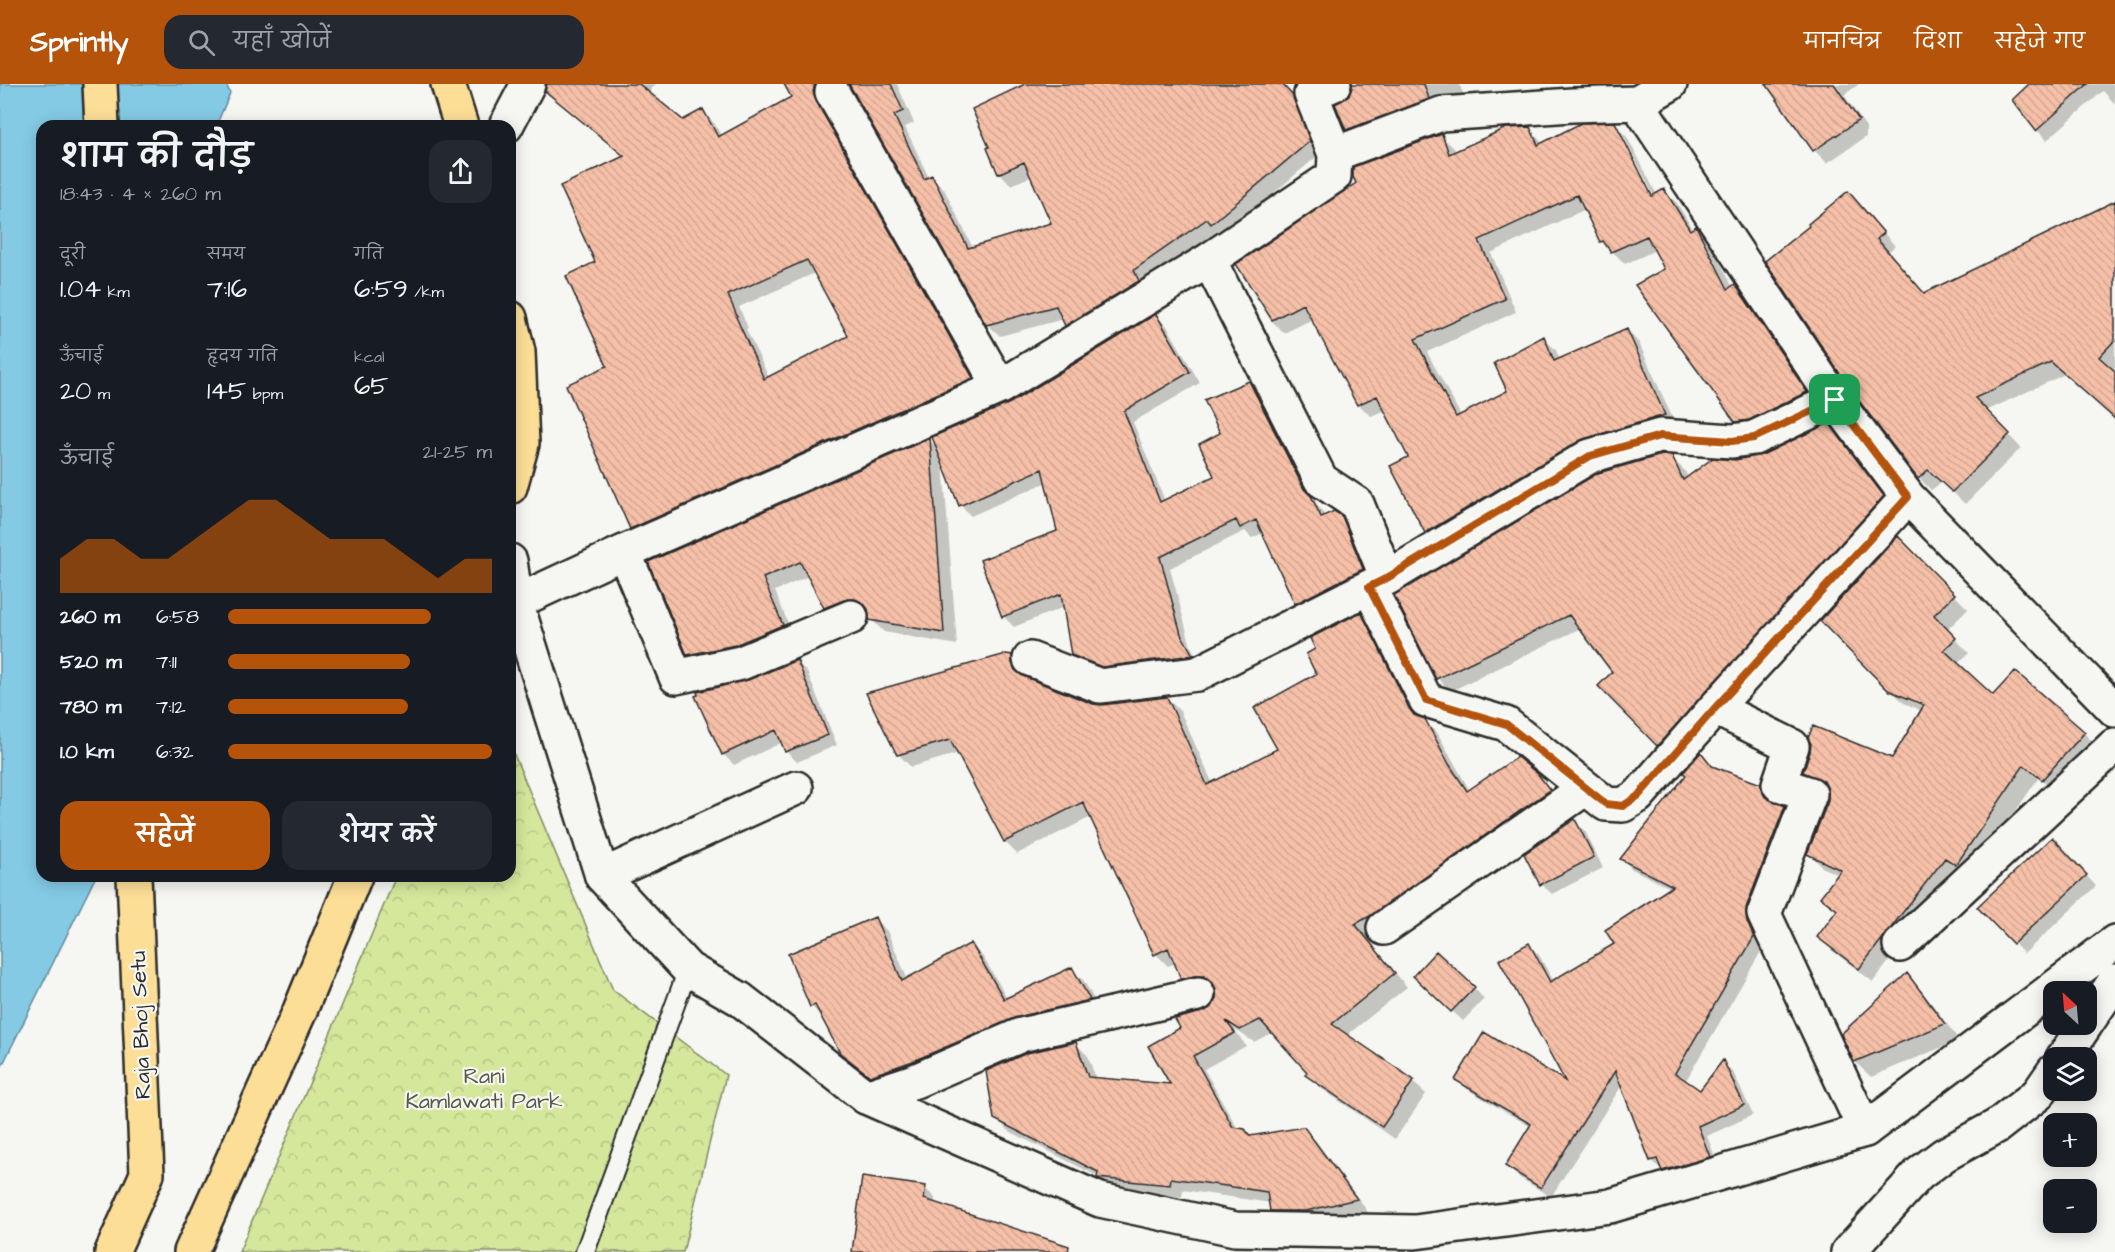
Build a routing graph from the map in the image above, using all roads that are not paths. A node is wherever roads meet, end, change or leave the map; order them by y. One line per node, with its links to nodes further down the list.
1 (100, 84): 9 (main road)
2 (448, 84): 10 (main road)
3 (528, 84): 11 (street)
4 (1334, 84): 12 (street)
5 (1671, 84): 8 (street)
6 (832, 92): 15 (street)
7 (1571, 94): 8 (street); 12 (street)
8 (1637, 104): 16 (street)
9 (102, 120)
10 (459, 120)
11 (509, 120)
12 (1335, 154): 13 (street)
13 (1209, 260): 15 (street); 20 (street)
14 (516, 344): 17 (main road)
15 (1000, 387): 19 (street)
16 (1835, 400): 18 (street); 20 (street)
17 (516, 466)
18 (1908, 497): 24 (street); 25 (street)
19 (624, 552): 21 (street); 22 (street)
20 (1378, 582): 23 (street); 28 (street)
21 (516, 602): 29 (street)
22 (851, 617)
23 (1030, 659)
24 (1715, 708): 28 (street); 41 (street)
25 (2115, 710)
26 (2115, 745): 34 (street)
27 (796, 788): 29 (street)
28 (1586, 788): 32 (street)
29 (602, 876): 35 (street)
30 (134, 882): 42 (main road, Raja Bhoj Setu)
31 (353, 882): 43 (main road)
32 (1384, 928)
33 (2115, 942): 41 (street)
34 (1900, 945)
35 (688, 969): 40 (street); 44 (lane)
36 (2115, 981): 38 (street)
37 (1198, 994): 40 (street)
38 (2097, 1008)
39 (2043, 1087): 45 (street)
40 (866, 1097): 41 (street)
41 (1865, 1130)
42 (112, 1252)
43 (191, 1252)
44 (585, 1252)
45 (1848, 1252)

